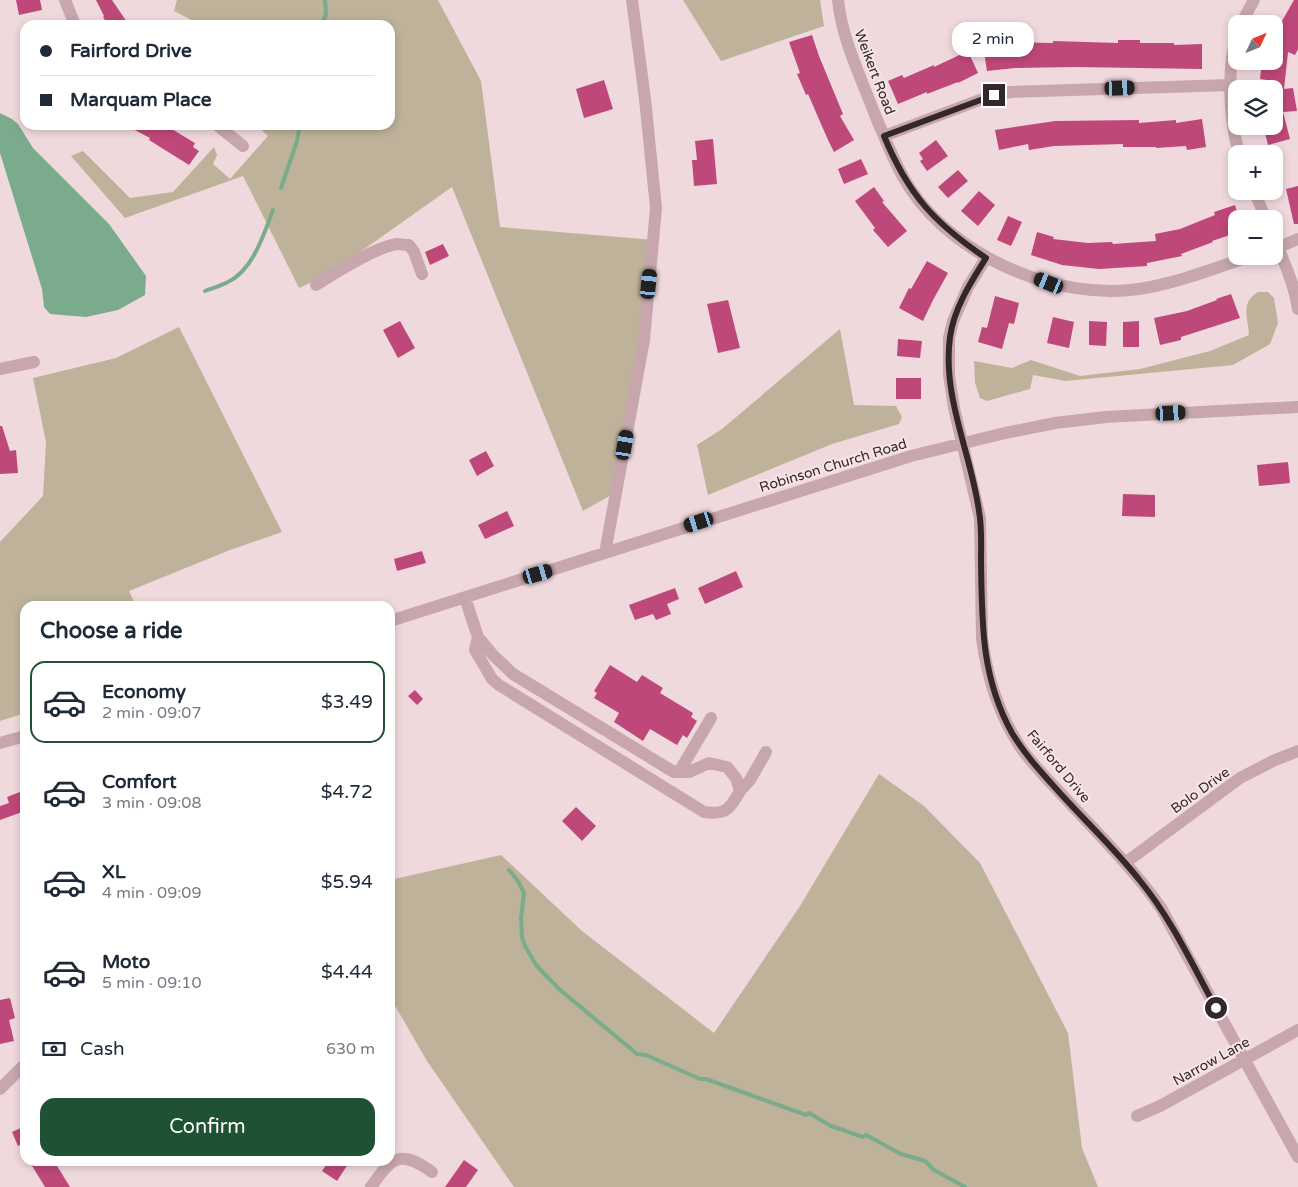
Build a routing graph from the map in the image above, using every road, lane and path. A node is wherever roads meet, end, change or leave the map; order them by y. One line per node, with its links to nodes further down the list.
1 (65, 0): 6 (street)
2 (632, 0): 23 (street)
3 (838, 0): 9 (street, Weikert Road)
4 (1254, 0): 5 (street)
5 (1246, 15)
6 (73, 20)
7 (1228, 85): 9 (street)
8 (223, 130): 10 (street)
9 (884, 136): 13 (street, Weikert Road)
10 (243, 146)
11 (1298, 239): 12 (street)
12 (1283, 243)
13 (986, 258): 15 (street, Weikert Road); 22 (street, Fairford Drive)
14 (1283, 260): 18 (street)
15 (1228, 264)
16 (422, 274): 17 (street)
17 (316, 285)
18 (1298, 309)
19 (34, 362): 20 (street)
20 (0, 369)
21 (1298, 407): 22 (street, Robinson Church Road)
22 (963, 443): 23 (street, Robinson Church Road); 34 (street, Fairford Drive)
23 (605, 554): 24 (street, Robinson Church Road)
24 (465, 598): 25 (street, Robinson Church Road); 26 (street)
25 (395, 619)
26 (478, 637): 32 (street); 33 (street)
27 (711, 718): 32 (street)
28 (20, 737): 29 (street)
29 (0, 743)
30 (1298, 751): 34 (street, Bolo Drive)
31 (766, 752): 33 (street)
32 (679, 772): 33 (street)
33 (740, 790)
34 (1125, 863): 36 (street, Fairford Drive)
35 (1298, 1030): 36 (street, Narrow Lane)
36 (1244, 1060): 39 (street, Narrow Lane); 40 (street, Fairford Drive)
37 (20, 1069): 38 (street)
38 (0, 1089)
39 (1138, 1116)
40 (1298, 1158)
41 (395, 1161): 43 (street)
42 (388, 1166): 44 (street)
43 (432, 1172)
44 (371, 1187)

